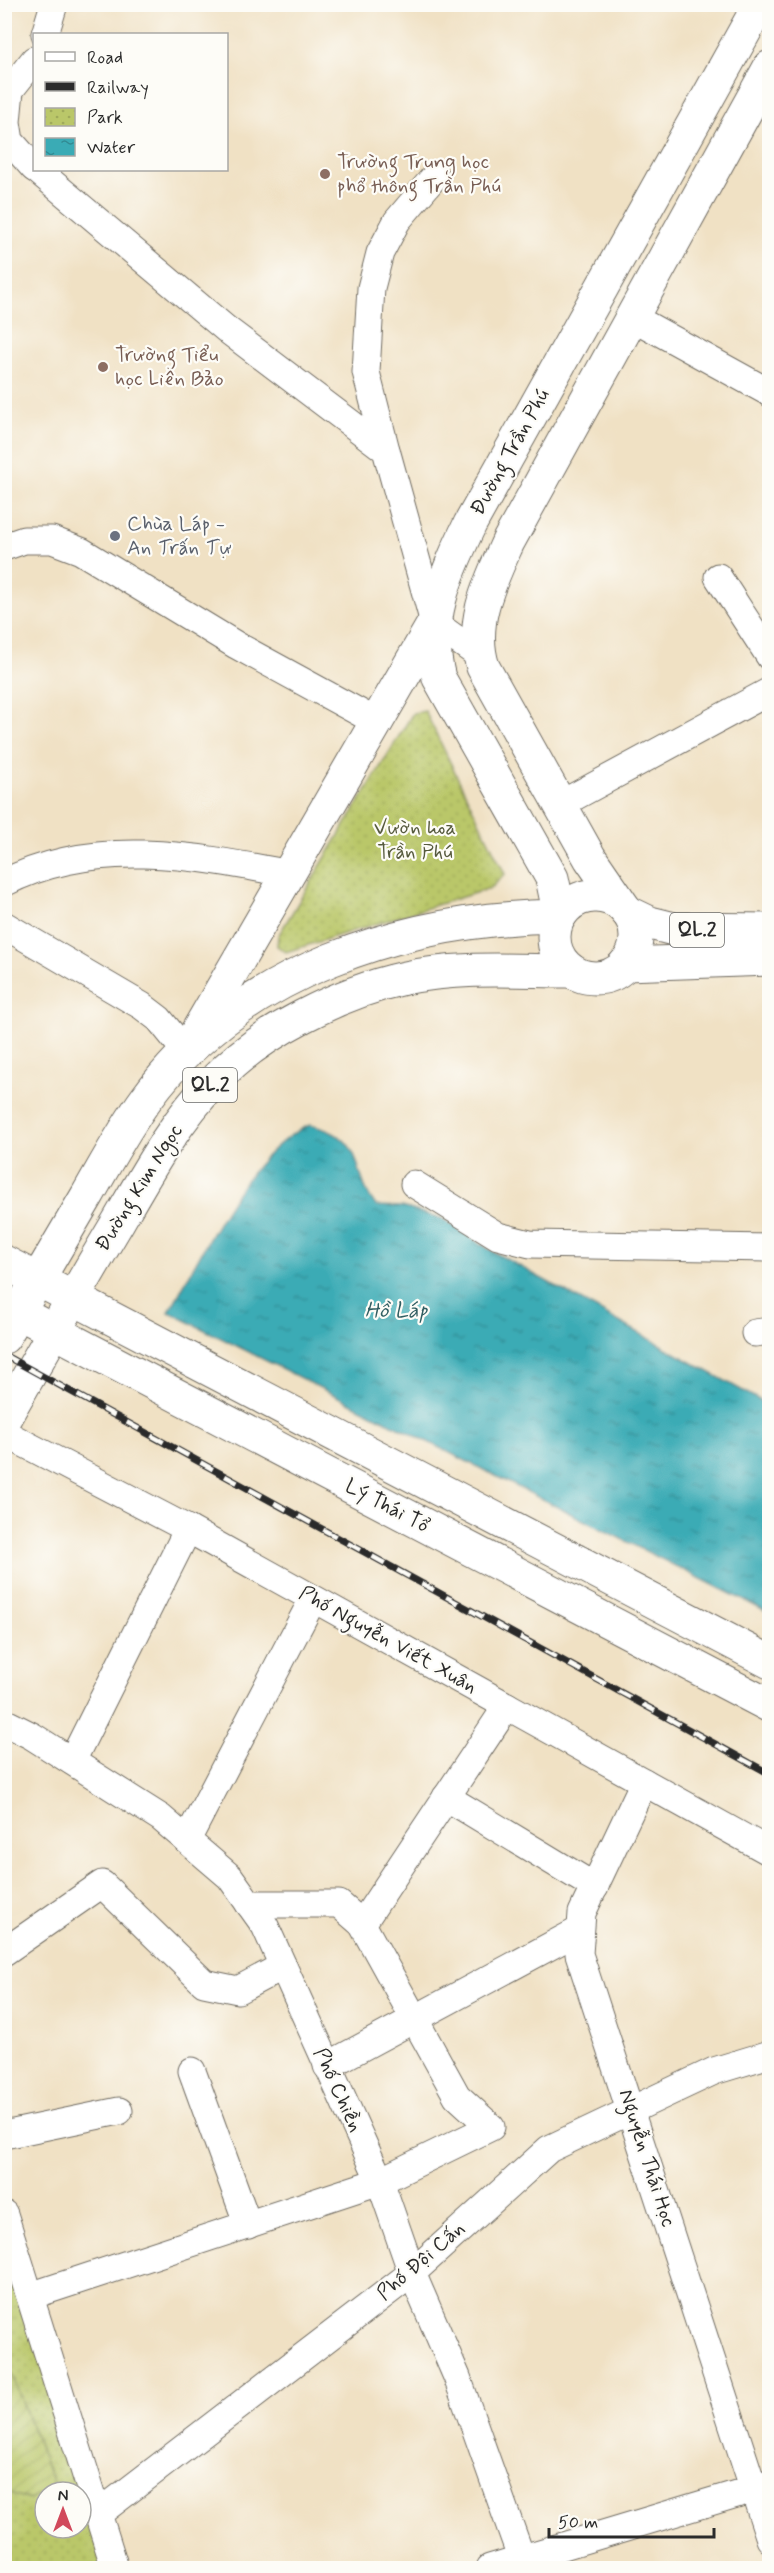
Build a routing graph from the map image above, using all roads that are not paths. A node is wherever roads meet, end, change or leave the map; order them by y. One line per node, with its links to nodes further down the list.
1 (54, 4): 3 (street)
2 (760, 4): 15 (main road, Đường Trần Phú)
3 (45, 33)
4 (33, 61): 6 (street)
5 (770, 67): 10 (main road, Đường Trần Phú)
6 (7, 89): 7 (street)
7 (33, 166)
8 (38, 171): 12 (street)
9 (435, 176): 12 (street)
10 (632, 317): 11 (street); 16 (main road, Đường Trần Phú)
11 (770, 393)
12 (386, 450): 15 (street)
13 (4, 547): 19 (street)
14 (718, 577): 17 (street)
15 (434, 623): 16 (street); 19 (main road); 24 (main road, Đường Trần Phú)
16 (480, 656): 20 (main road, Đường Trần Phú)
17 (770, 657)
18 (770, 691): 20 (street)
19 (377, 722): 21 (main road)
20 (559, 805): 23 (main road, Đường Trần Phú)
21 (290, 874): 22 (street); 30 (main road)
22 (4, 883)
23 (627, 912): 24 (main road, QL.2); 26 (main road, QL.2); 28 (main road)
24 (560, 916): 29 (main road); 30 (main road, Đường Kim Ngọc / QL.2)
25 (4, 925): 30 (street)
26 (770, 930)
27 (770, 959): 28 (main road, QL.2)
28 (625, 964): 29 (main road, QL.2)
29 (572, 971): 35 (main road, Đường Kim Ngọc / QL.2)
30 (186, 1052): 34 (main road, Đường Kim Ngọc / QL.2)
31 (414, 1184): 32 (street)
32 (770, 1248)
33 (4, 1262): 34 (main road, Lý Thái Tổ)
34 (38, 1280): 35 (main road, Lý Thái Tổ); 36 (main road, Đường Kim Ngọc / QL.2)
35 (72, 1298): 37 (main road, Đường Kim Ngọc / QL.2); 42 (main road, Lý Thái Tổ)
36 (9, 1318): 37 (main road, Lý Thái Tổ)
37 (54, 1331): 38 (main road, Đường Kim Ngọc / QL.2); 44 (main road, Lý Thái Tổ)
38 (4, 1419)
39 (4, 1433): 40 (street, Phố Nguyễn Viết Xuân)
40 (188, 1529): 41 (street, Phố Nguyễn Viết Xuân); 46 (street)
41 (314, 1599): 43 (street, Phố Nguyễn Viết Xuân); 49 (street)
42 (770, 1662)
43 (507, 1706): 47 (street, Phố Nguyễn Viết Xuân); 48 (street)
44 (770, 1706)
45 (4, 1722): 46 (street, Phố Chiền)
46 (72, 1761): 49 (street, Phố Chiền)
47 (644, 1782): 50 (street, Phố Nguyễn Viết Xuân); 51 (street, Nguyễn Thái Học)
48 (446, 1797): 51 (street); 53 (street)
49 (187, 1840): 52 (street, Phố Chiền)
50 (770, 1852)
51 (595, 1887): 54 (street, Nguyễn Thái Học)
52 (249, 1904): 53 (street); 56 (street, Phố Chiền)
53 (362, 1924): 57 (street)
54 (580, 1930): 57 (street); 61 (street, Nguyễn Thái Học)
55 (4, 1952): 56 (street)
56 (283, 1966): 59 (street, Phố Chiền)
57 (415, 2018): 59 (street); 64 (street)
58 (770, 2054): 61 (street, Phố Đội Cấn)
59 (327, 2066): 64 (street, Phố Chiền)
60 (192, 2071): 66 (street)
61 (631, 2109): 67 (street, Phố Đội Cấn); 69 (street, Nguyễn Thái Học)
62 (119, 2111): 63 (street)
63 (4, 2135)
64 (380, 2181): 66 (street); 67 (street, Phố Chiền)
65 (4, 2214): 68 (street)
66 (248, 2225): 68 (street)
67 (412, 2273): 70 (street, Phố Đội Cấn); 72 (street, Phố Chiền)
68 (30, 2296): 70 (street)
69 (761, 2487): 71 (street, Nguyễn Thái Học); 72 (street)
70 (99, 2514): 73 (street)
71 (770, 2539)
72 (524, 2564): 74 (street)
73 (116, 2568)
74 (490, 2568)

